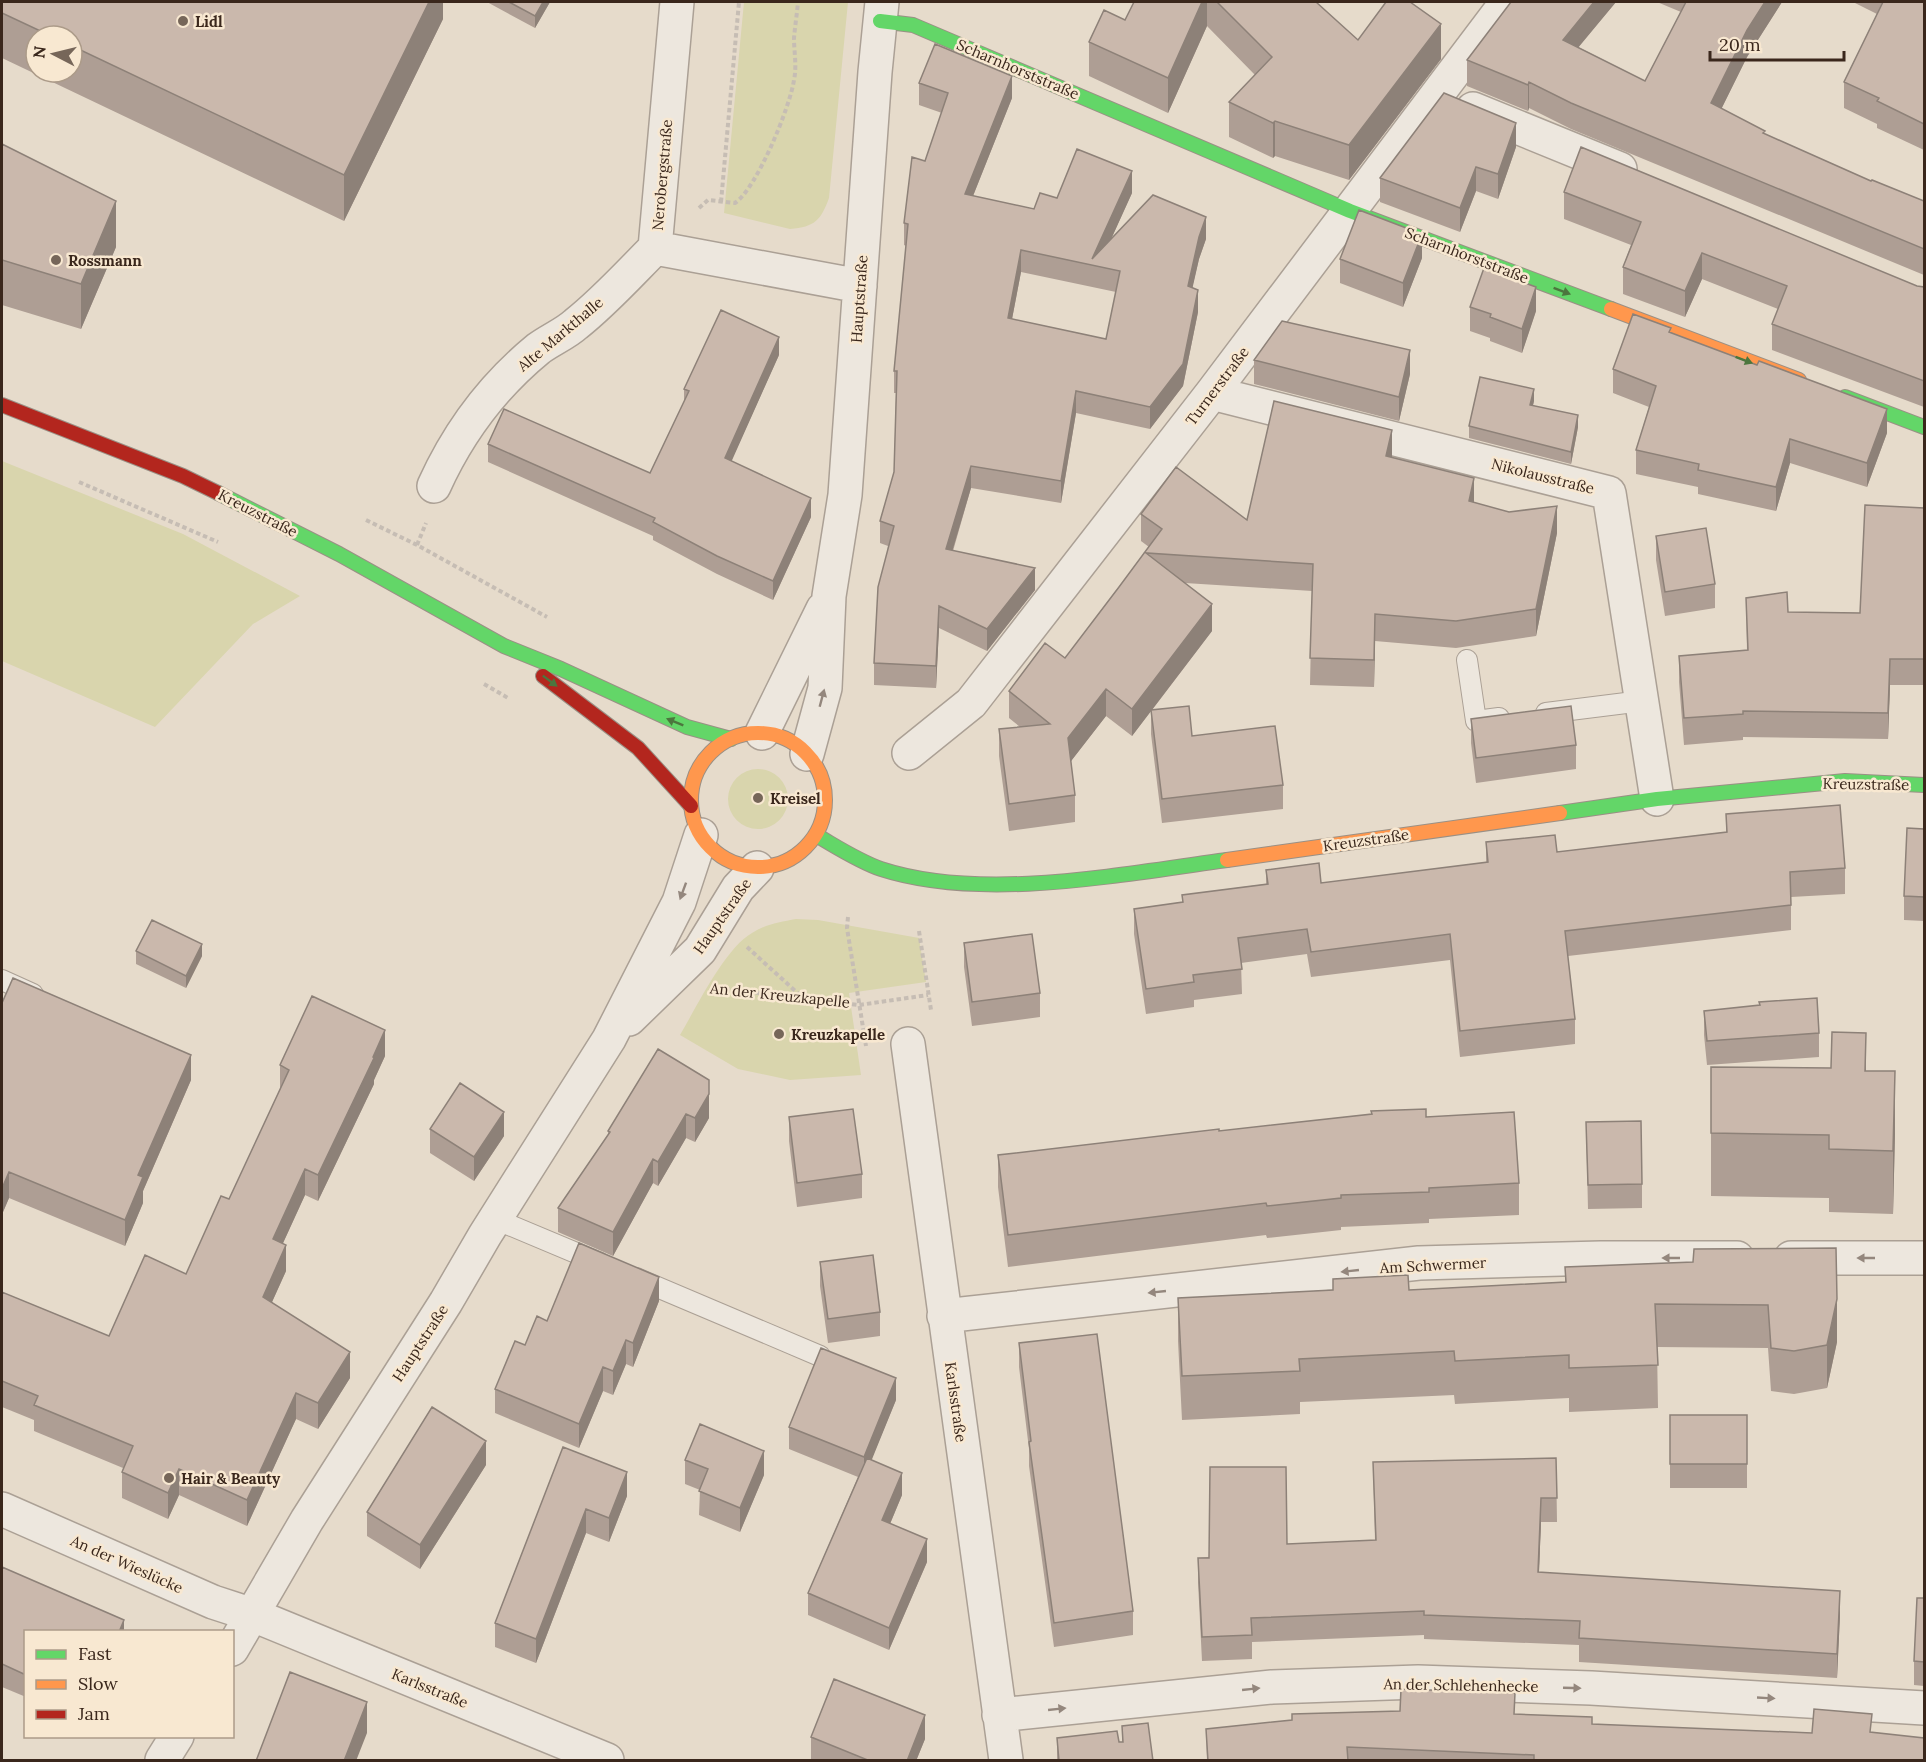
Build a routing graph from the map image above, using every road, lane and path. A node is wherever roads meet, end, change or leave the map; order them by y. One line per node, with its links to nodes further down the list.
1 (677, 2): 10 (street, Nerobergstraße)
2 (739, 2): 8 (path)
3 (798, 2): 8 (path)
4 (1507, 2): 6 (street, Turnerstraße)
5 (881, 11): 9 (street, Scharnhorststraße); 11 (street, Hauptstraße)
6 (1438, 95): 7 (street); 9 (street, Turnerstraße)
7 (1648, 181)
8 (721, 202): 10 (path)
9 (1350, 211): 12 (street, Scharnhorststraße, one-way to 12); 13 (street, Turnerstraße)
10 (655, 248): 11 (street, Nerobergstraße); 18 (street, Alte Markthalle)
11 (860, 286): 20 (street, Hauptstraße)
12 (1814, 386)
13 (1212, 393): 24 (street, Nikolausstraße); 28 (street, Turnerstraße)
14 (1836, 394): 16 (street)
15 (2, 405): 21 (street, Kreuzstraße)
16 (1924, 427)
17 (79, 481): 19 (path)
18 (434, 486)
19 (222, 543)
20 (829, 596): 26 (street, Hauptstraße); 29 (street, Hauptstraße, one-way to 20)
21 (504, 646): 27 (street, Kreuzstraße, one-way to 21); 32 (street, Kreuzstraße, one-way to 32)
22 (1467, 660): 24 (lane)
23 (474, 678): 25 (path)
24 (1642, 701): 31 (street, Nikolausstraße)
25 (515, 702)
26 (762, 733): 27 (street, Hauptstraße); 29 (street, Hauptstraße)
27 (731, 739): 32 (street, Hauptstraße)
28 (909, 753)
29 (807, 754): 33 (street, Hauptstraße)
30 (1924, 785): 31 (street, Kreuzstraße)
31 (1657, 799): 33 (street, Kreuzstraße)
32 (696, 820): 34 (street, Hauptstraße); 44 (street, Hauptstraße, one-way to 44)
33 (816, 835): 34 (street, Hauptstraße)
34 (757, 868): 44 (street, Hauptstraße)
35 (848, 917): 43 (path)
36 (919, 931): 40 (path)
37 (744, 944): 41 (path)
38 (2, 980): 42 (lane)
39 (711, 988): 41 (path, An der Kreuzkapelle)
40 (928, 995): 43 (path, An der Kreuzkapelle); 45 (path)
41 (803, 998): 43 (path, An der Kreuzkapelle)
42 (55, 1003)
43 (860, 1005): 45 (path)
44 (609, 1039): 46 (street, Hauptstraße)
45 (908, 1044): 48 (street, Karlsstraße)
46 (495, 1219): 49 (lane); 51 (street, Hauptstraße)
47 (1924, 1258): 48 (street, Am Schwermer, one-way to 48)
48 (944, 1316): 54 (street, Karlsstraße)
49 (820, 1356)
50 (2, 1509): 51 (street, An der Wieslücke)
51 (253, 1616): 52 (street, Hauptstraße); 57 (street, Karlsstraße)
52 (234, 1646)
53 (1924, 1708): 54 (street, An der Schlehenhecke, one-way to 53)
54 (999, 1715): 58 (street, Karlsstraße)
55 (176, 1738): 56 (street)
56 (162, 1761)
57 (608, 1761)
58 (1006, 1761)

